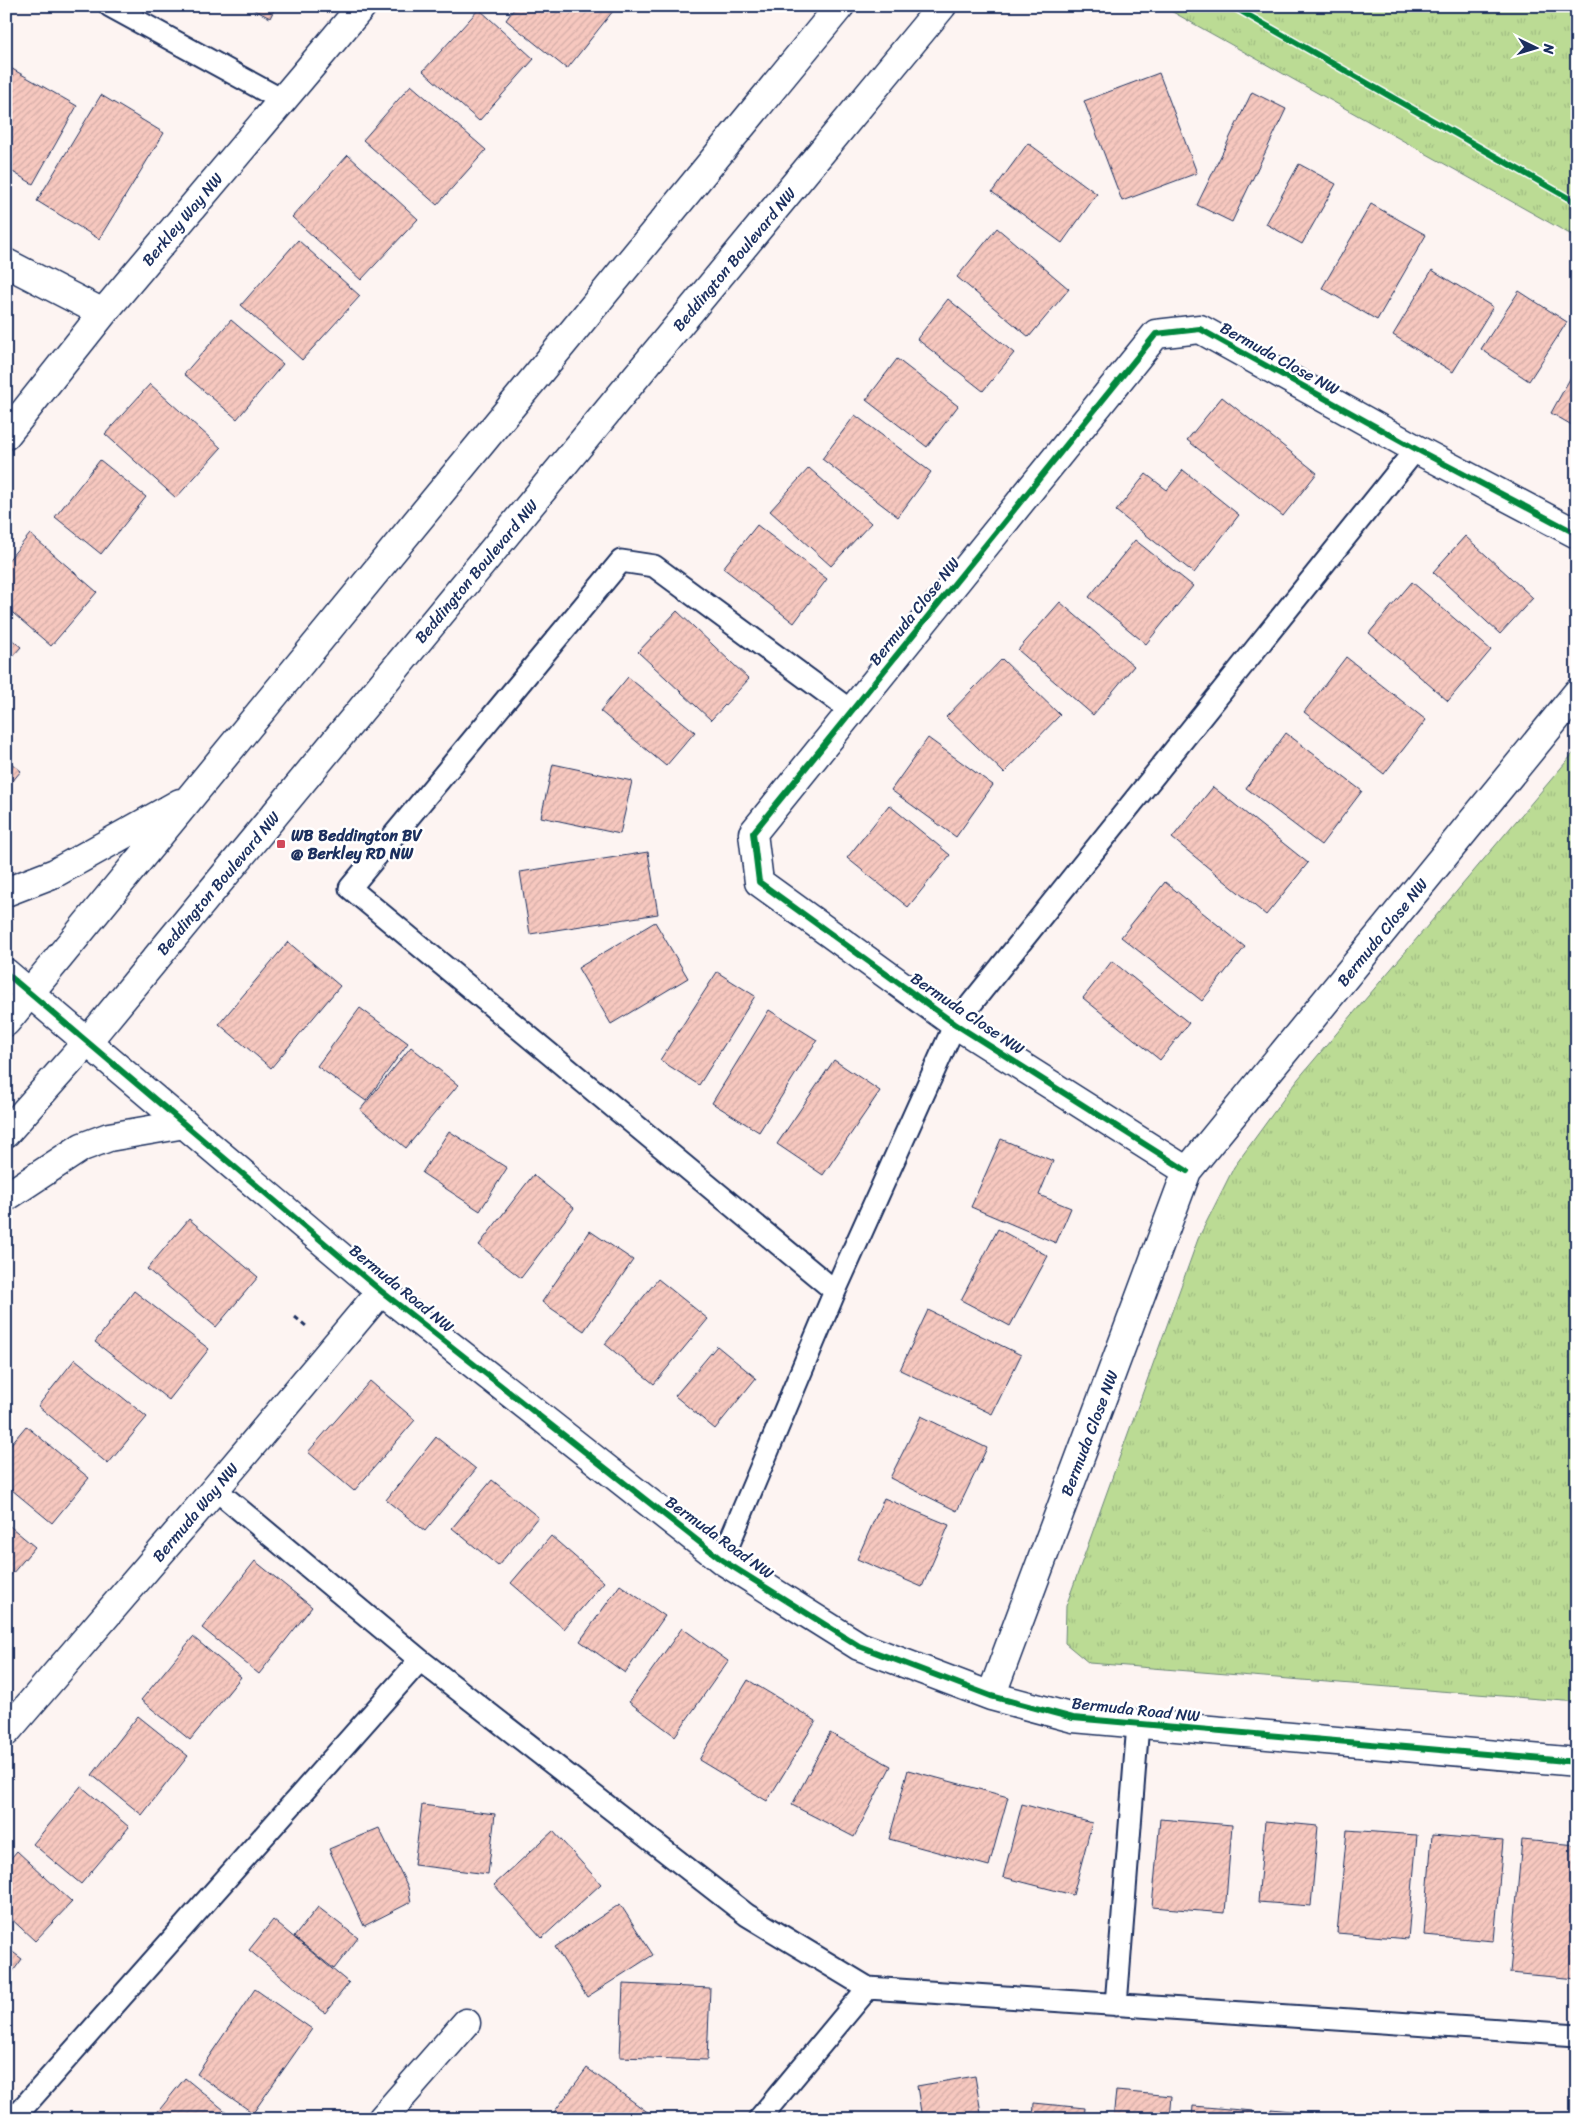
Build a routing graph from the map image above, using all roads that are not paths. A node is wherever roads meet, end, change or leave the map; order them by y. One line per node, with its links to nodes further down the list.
1 (110, 6): 5 (lane)
2 (362, 6): 5 (street, Berkley Way NW)
3 (840, 6): 13 (street)
4 (942, 6): 19 (street, Beddington Boulevard NW)
5 (282, 100): 7 (street, Berkley Way NW)
6 (6, 264): 7 (street)
7 (103, 313): 8 (street, Berkley Way NW)
8 (6, 435)
9 (1416, 449): 10 (street, Bermuda Close NW); 12 (street, Bermuda Close NW); 18 (lane)
10 (1577, 534)
11 (1577, 693): 22 (street, Bermuda Close NW)
12 (851, 711): 18 (street, Bermuda Close NW); 25 (lane)
13 (192, 796): 14 (street); 16 (street)
14 (6, 892)
15 (6, 973): 16 (street, Bermuda Road NW)
16 (31, 993): 17 (street); 19 (street, Bermuda Road NW)
17 (6, 1022)
18 (955, 1024): 22 (street, Bermuda Close NW); 25 (lane)
19 (87, 1042): 20 (street, Bermuda Road NW); 21 (street, Beddington Boulevard NW)
20 (185, 1124): 23 (street); 24 (street, Bermuda Road NW)
21 (6, 1133)
22 (1187, 1171): 29 (street, Bermuda Close NW)
23 (6, 1197)
24 (381, 1291): 26 (street, Bermuda Way NW); 27 (street, Bermuda Road NW)
25 (835, 1291): 27 (lane)
26 (215, 1489): 28 (lane); 31 (street, Bermuda Way NW)
27 (722, 1560): 29 (street, Bermuda Road NW)
28 (420, 1660): 33 (lane); 37 (lane)
29 (991, 1696): 30 (street, Bermuda Road NW)
30 (1138, 1724): 32 (street, Bermuda Road NW); 34 (lane)
31 (6, 1732)
32 (1577, 1762)
33 (868, 1988): 34 (lane); 39 (lane)
34 (1116, 2005): 36 (lane)
35 (466, 2023): 38 (street)
36 (1577, 2035)
37 (13, 2119)
38 (382, 2119)
39 (759, 2119)

